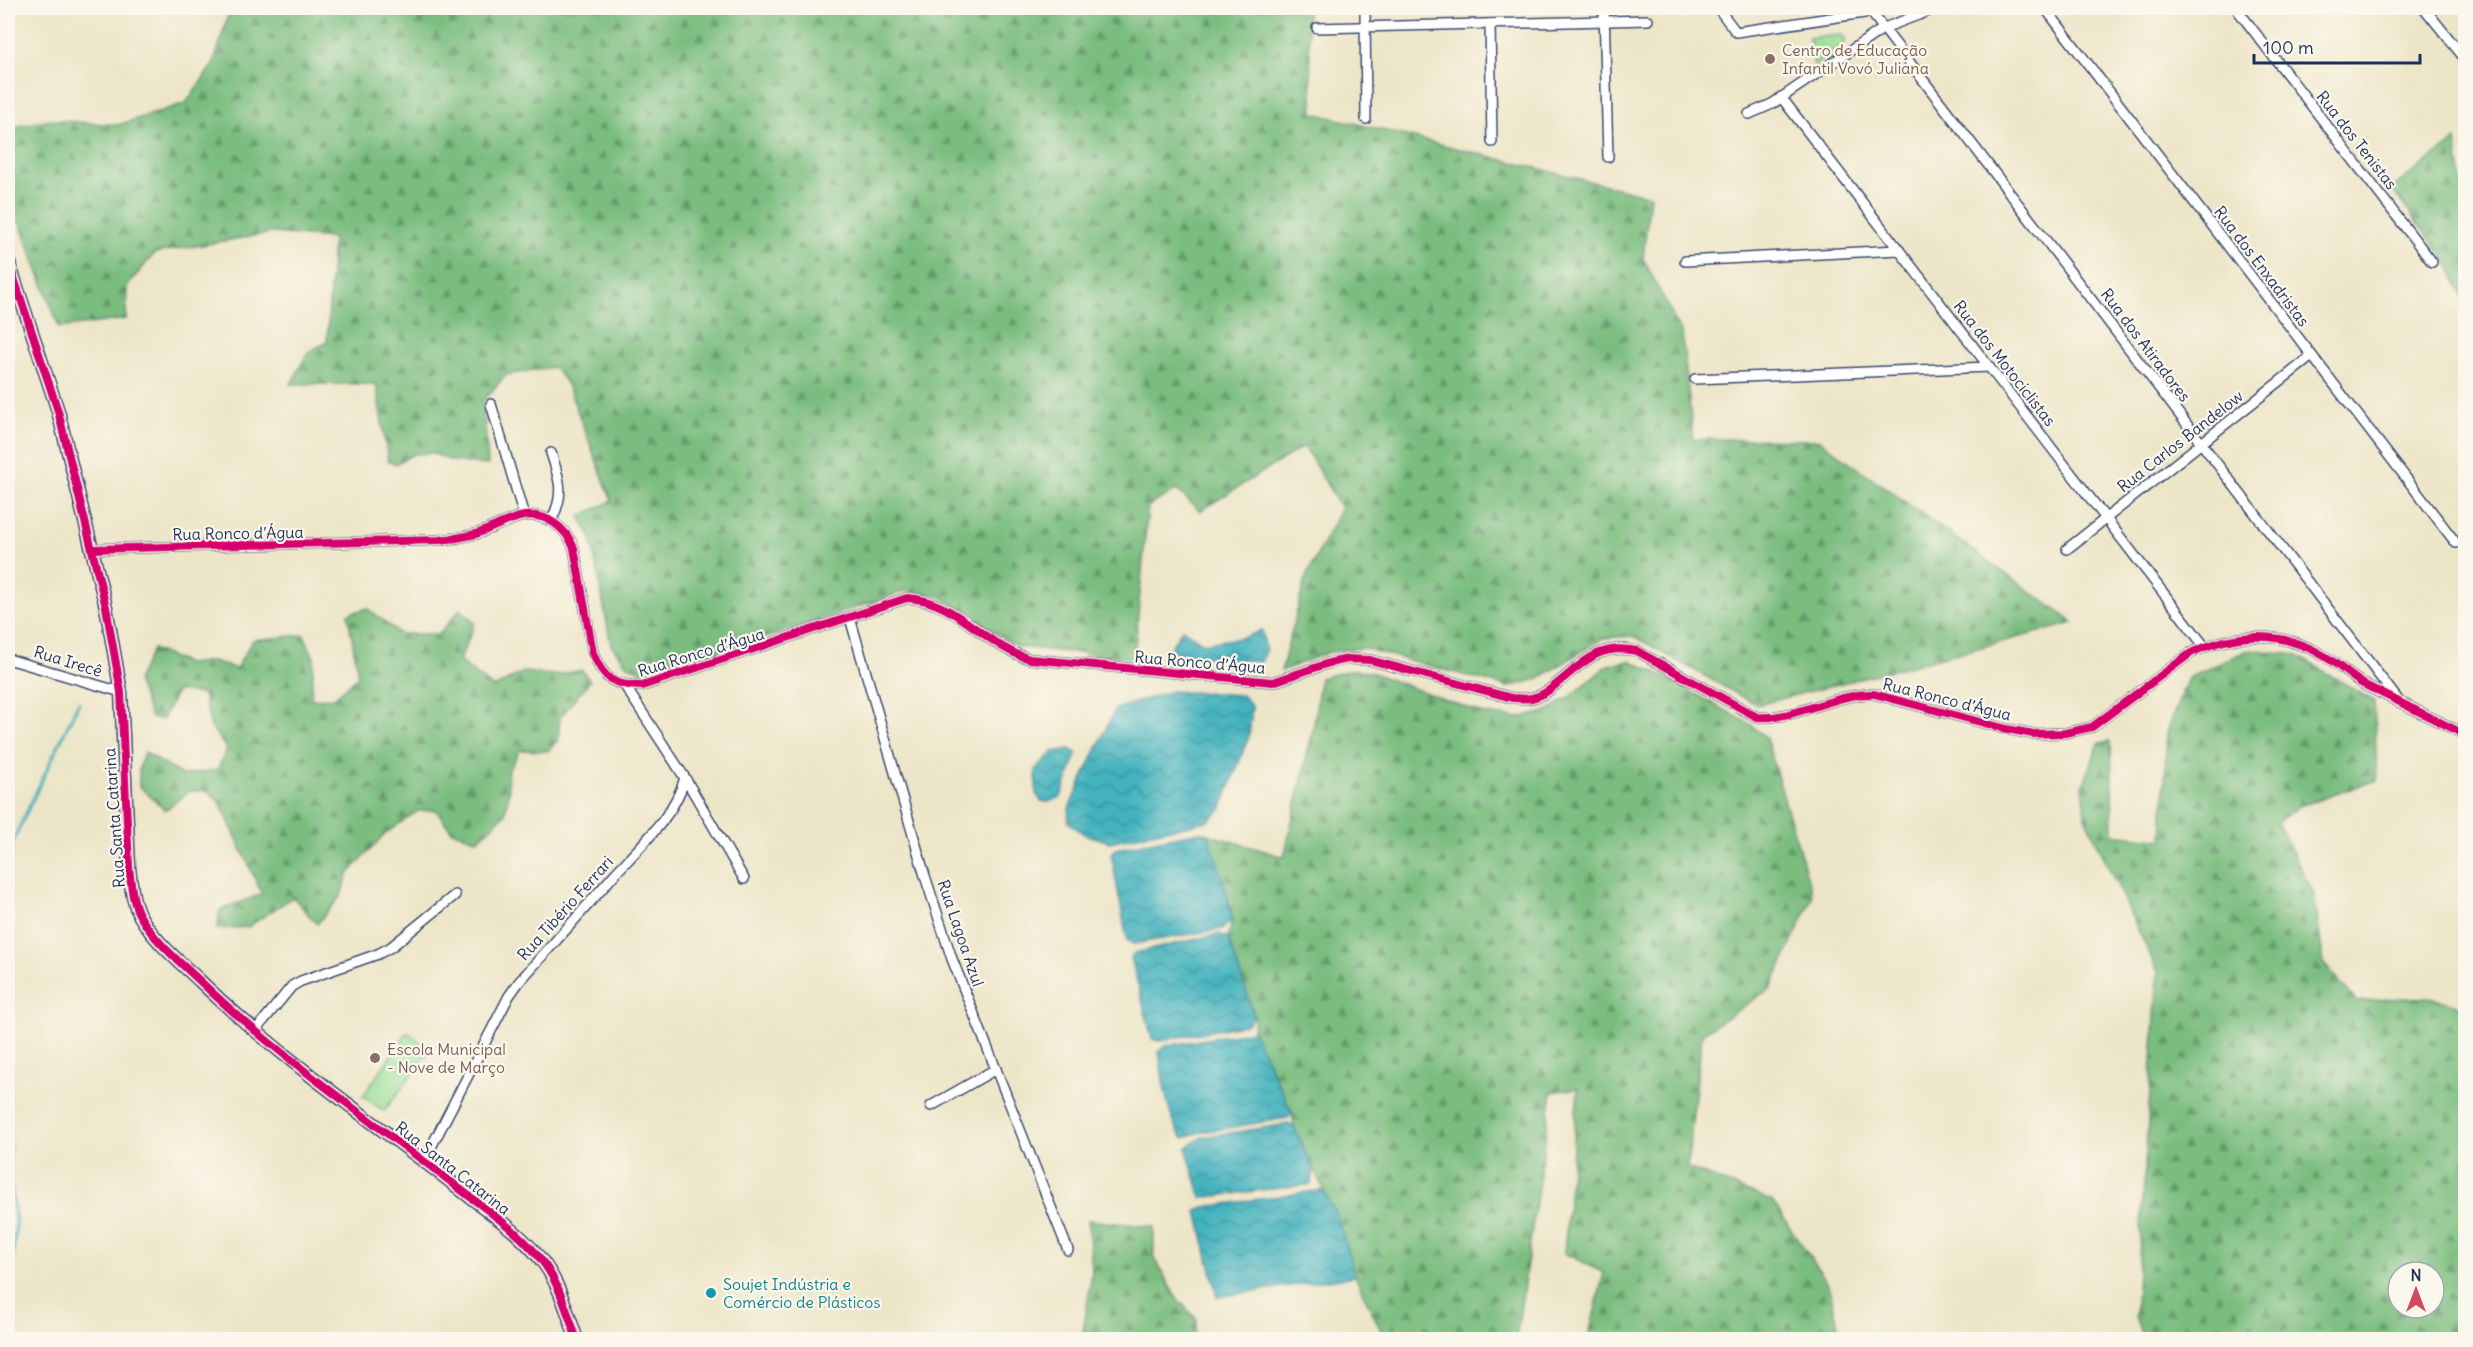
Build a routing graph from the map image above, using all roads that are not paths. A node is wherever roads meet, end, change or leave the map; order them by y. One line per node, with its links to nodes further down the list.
1 (1365, 8): 12 (street)
2 (1604, 8): 10 (street)
3 (1718, 8): 8 (street)
4 (1938, 8): 14 (street)
5 (2045, 8): 25 (street, Rua dos Enxadristas)
6 (2236, 8): 24 (street, Rua dos Tenistas)
7 (2424, 8): 15 (street)
8 (1870, 10): 14 (street, Rua dos Atiradores)
9 (1648, 20): 10 (street)
10 (1605, 21): 11 (street); 20 (street)
11 (1490, 24): 12 (street); 19 (street)
12 (1365, 27): 13 (street); 18 (street)
13 (1317, 28)
14 (1884, 28): 16 (street); 29 (street, Rua dos Atiradores)
15 (2466, 60)
16 (1781, 97): 17 (street); 21 (street, Rua dos Motociclistas)
17 (1749, 114)
18 (1366, 119)
19 (1492, 142)
20 (1608, 157)
21 (1899, 250): 23 (street); 26 (street, Rua dos Motociclistas)
22 (8, 260): 35 (street, Rua Santa Catarina)
23 (1685, 261)
24 (2432, 262)
25 (2312, 356): 29 (street, Rua Carlos Bandelow); 34 (street, Rua dos Enxadristas)
26 (1989, 367): 27 (street); 32 (street, Rua dos Motociclistas)
27 (1695, 379)
28 (492, 404): 31 (street)
29 (2202, 443): 32 (street, Rua Carlos Bandelow); 42 (street, Rua dos Atiradores)
30 (551, 453): 33 (street)
31 (524, 516): 33 (street); 35 (street, Rua Ronco d’Água)
32 (2106, 519): 36 (street, Rua Carlos Bandelow); 38 (street, Rua dos Motociclistas)
33 (550, 521): 40 (street, Rua Ronco d’Água)
34 (2456, 543)
35 (92, 549): 41 (street, Rua Santa Catarina)
36 (2067, 549)
37 (850, 618): 38 (street, Rua Ronco d’Água); 40 (street, Rua Ronco d’Água); 48 (street, Rua Lagoa Azul)
38 (2205, 647): 42 (street, Rua Ronco d’Água)
39 (8, 659): 41 (street, Rua Irecê)
40 (625, 686): 44 (street)
41 (121, 692): 47 (street, Rua Santa Catarina)
42 (2399, 702): 43 (street, Rua Ronco d’Água)
43 (2466, 735)
44 (685, 778): 45 (street); 50 (street, Rua Tibério Ferrari)
45 (744, 879)
46 (455, 895): 47 (street)
47 (255, 1031): 50 (street, Rua Santa Catarina)
48 (996, 1069): 49 (street); 51 (street, Rua Lagoa Azul)
49 (931, 1106)
50 (424, 1161): 52 (street, Rua Santa Catarina)
51 (1068, 1250)
52 (577, 1340)

